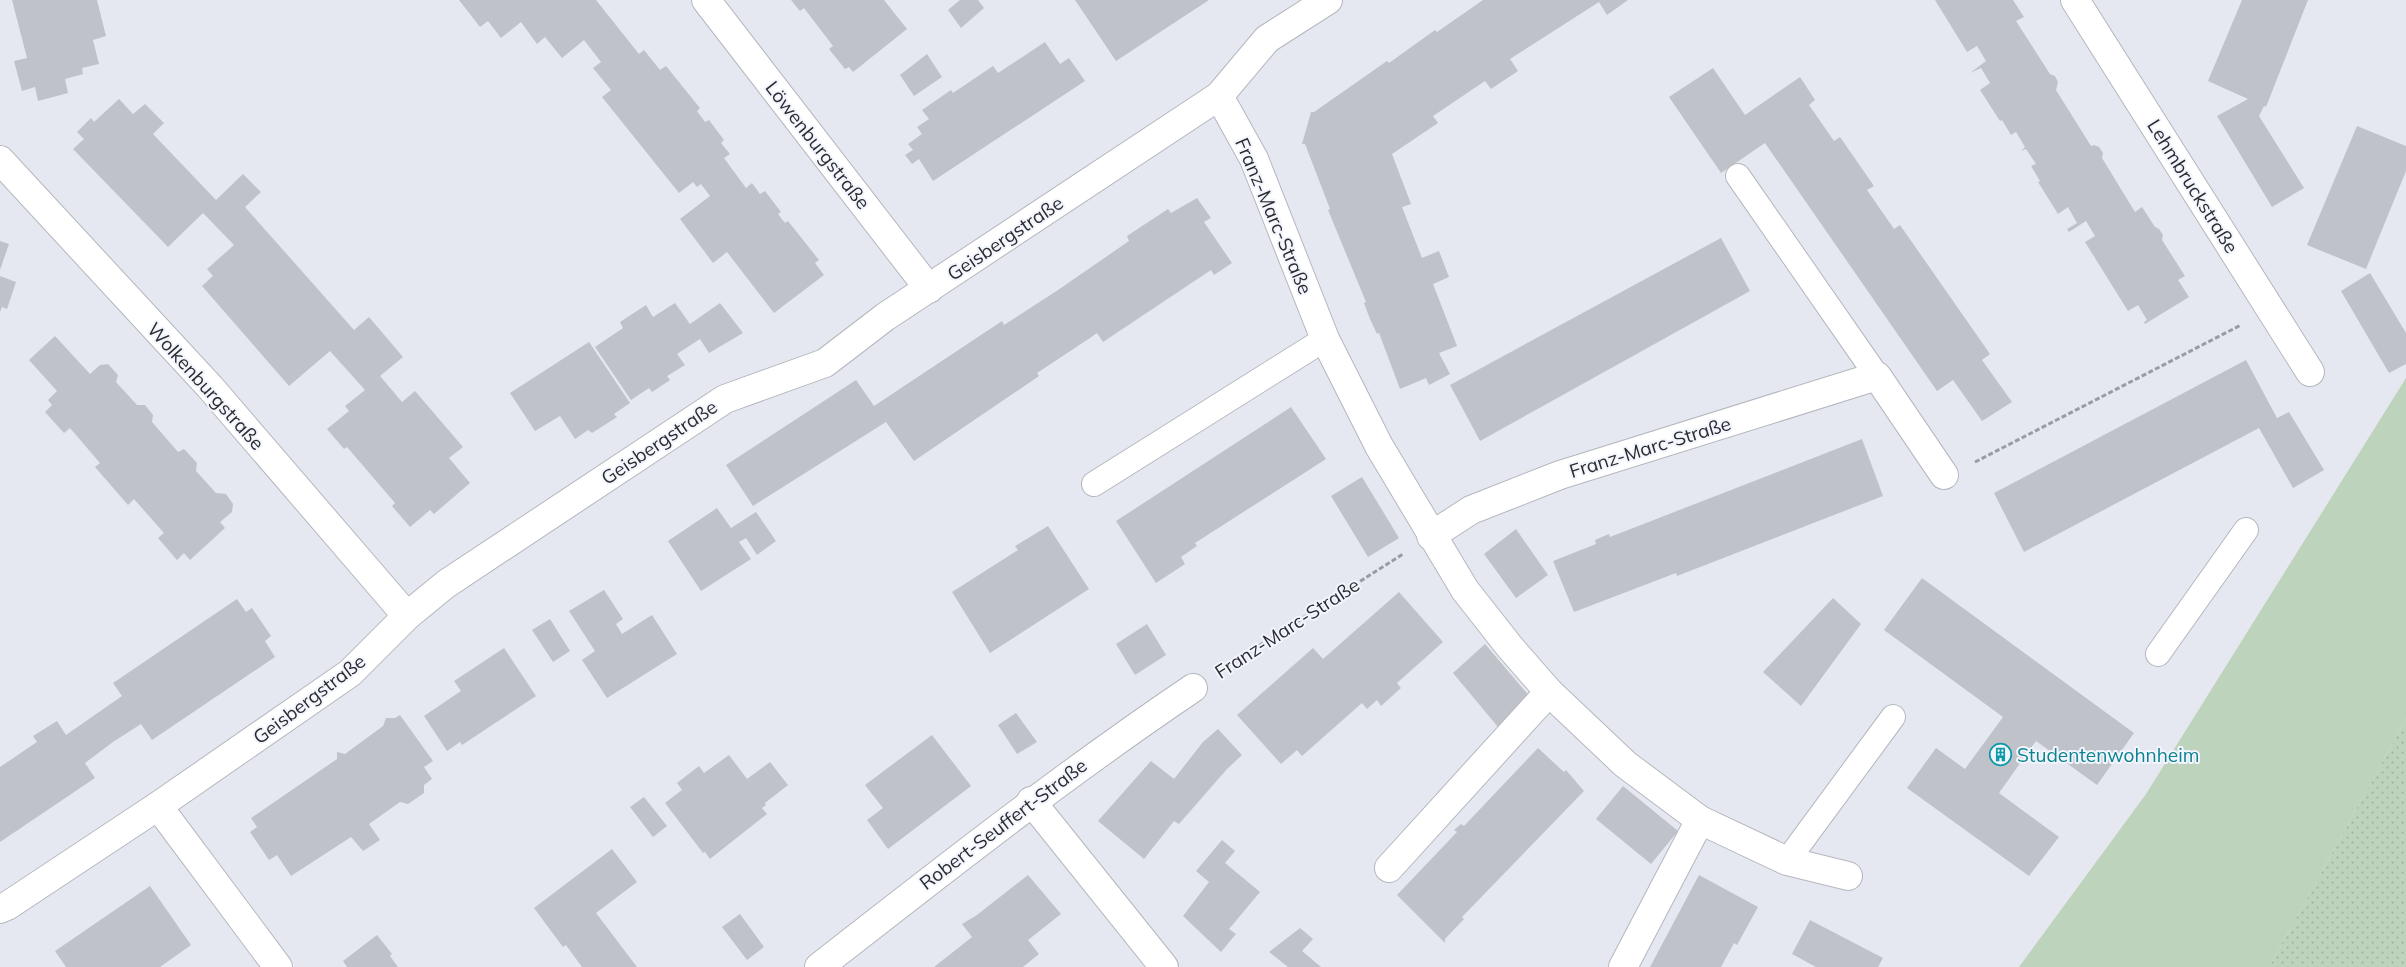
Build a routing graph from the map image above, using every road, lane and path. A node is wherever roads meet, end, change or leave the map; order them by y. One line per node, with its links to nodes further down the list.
1 (706, 0): 7 (street, Löwenburgstraße)
2 (1328, 0): 4 (street, Geisbergstraße)
3 (2075, 0): 8 (street, Lehmbruckstraße)
4 (1219, 96): 7 (street, Geisbergstraße); 9 (street, Franz-Marc-Straße)
5 (0, 160): 16 (street, Wolkenburgstraße)
6 (1738, 176): 11 (lane)
7 (929, 289): 16 (street, Geisbergstraße)
8 (2270, 308): 10 (street, Lehmbruckstraße); 12 (path)
9 (1325, 339): 13 (lane); 15 (street, Franz-Marc-Straße)
10 (2310, 372)
11 (1876, 376): 12 (street); 15 (street, Franz-Marc-Straße)
12 (1944, 475)
13 (1094, 484)
14 (2246, 530): 17 (lane)
15 (1431, 536): 18 (path, Franz-Marc-Straße); 19 (street, Franz-Marc-Straße)
16 (407, 616): 22 (street, Geisbergstraße)
17 (2158, 654)
18 (1193, 688): 21 (street, Robert-Seuffert-Straße)
19 (1549, 692): 23 (street, Franz-Marc-Straße); 25 (street)
20 (1893, 717): 24 (lane)
21 (1031, 801): 29 (street, Robert-Seuffert-Straße); 30 (street)
22 (158, 806): 27 (street, Geisbergstraße); 28 (street)
23 (1700, 820): 24 (street, Franz-Marc-Straße); 31 (street)
24 (1787, 861): 26 (street, Franz-Marc-Straße)
25 (1389, 868)
26 (1848, 876)
27 (0, 909)
28 (278, 967)
29 (819, 967)
30 (1164, 967)
31 (1623, 967)

